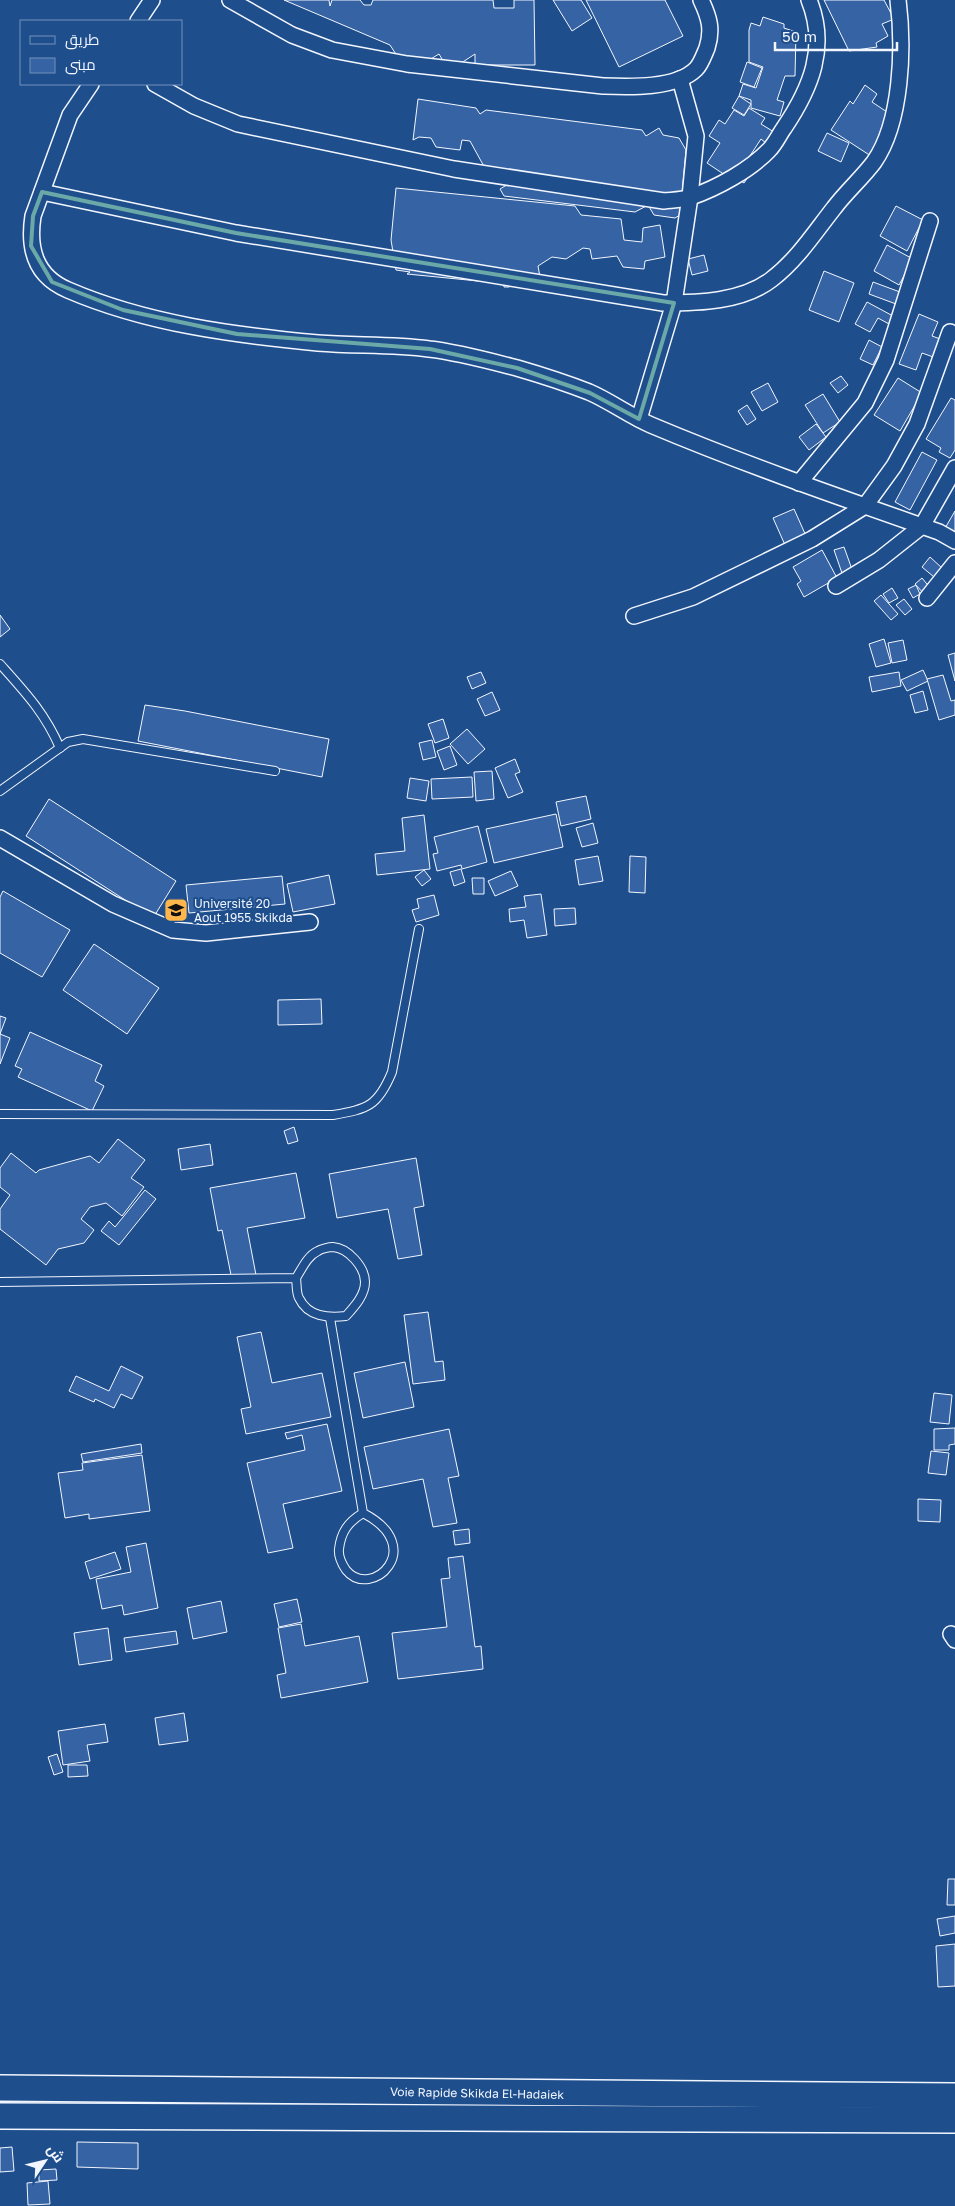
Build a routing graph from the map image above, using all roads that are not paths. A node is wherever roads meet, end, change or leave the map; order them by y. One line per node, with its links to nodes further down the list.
1 (152, 0): 6 (street)
2 (230, 0): 7 (street)
3 (701, 0): 7 (street)
4 (809, 0): 11 (street)
5 (898, 0): 13 (street)
6 (139, 20)
7 (680, 79): 11 (street)
8 (90, 85): 10 (street)
9 (158, 85): 11 (street)
10 (42, 192): 13 (street); 15 (street)
11 (690, 198): 13 (street)
12 (930, 221): 17 (street)
13 (674, 303): 15 (street)
14 (950, 332): 18 (street)
15 (639, 419): 17 (street)
16 (955, 468): 19 (street)
17 (799, 483): 18 (street)
18 (864, 506): 19 (street); 24 (street)
19 (922, 526): 20 (street); 22 (street)
20 (955, 541)
21 (955, 563): 23 (street)
22 (836, 586)
23 (927, 598)
24 (634, 616)
25 (0, 664): 26 (lane)
26 (60, 748): 27 (lane); 28 (lane)
27 (275, 770)
28 (0, 791)
29 (0, 838): 30 (street)
30 (310, 922)
31 (419, 929): 32 (lane)
32 (0, 1114)
33 (296, 1278): 34 (lane); 35 (lane); 35 (lane)
34 (0, 1282)
35 (330, 1318): 36 (lane)
36 (363, 1513): 36 (lane)
37 (0, 2088): 38 (highway, Voie Rapide Skikda El-Hadaiek)
38 (955, 2096)
39 (0, 2116): 40 (highway, Voie Rapide Skikda El-Hadaiek)
40 (955, 2120)

